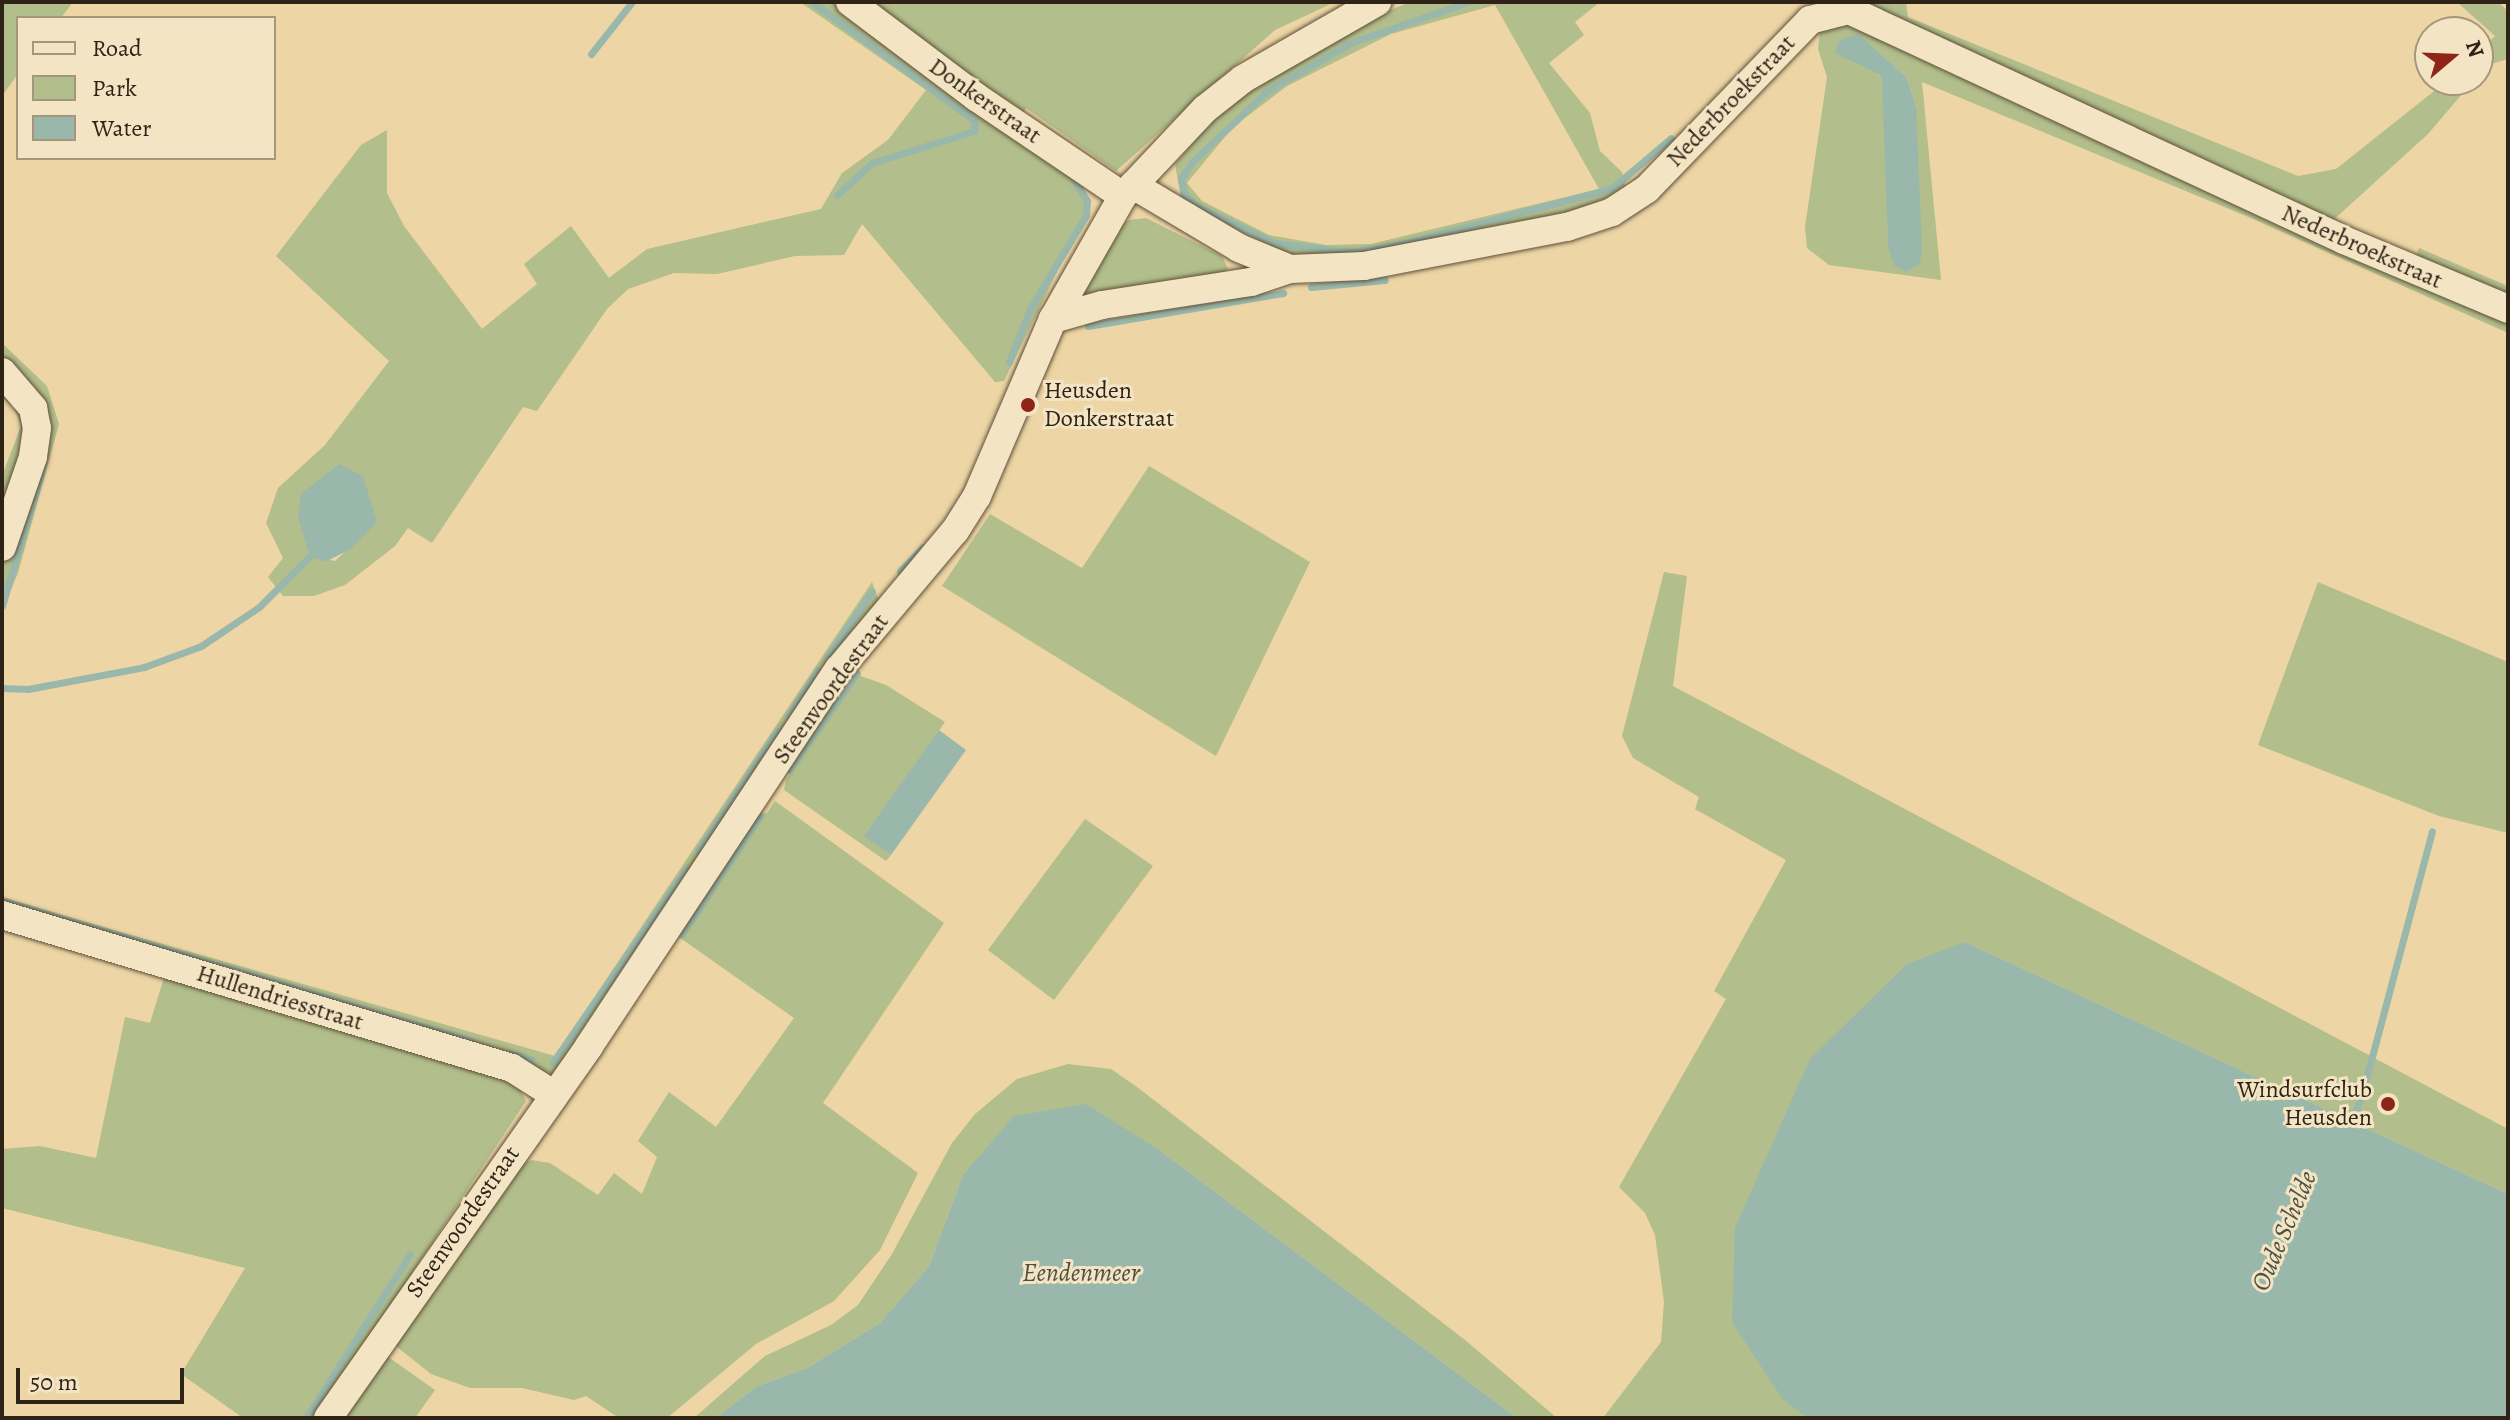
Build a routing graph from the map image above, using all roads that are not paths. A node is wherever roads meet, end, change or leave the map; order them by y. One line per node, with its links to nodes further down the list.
1 (850, 2): 3 (street, Donkerstraat)
2 (1370, 4): 3 (street, Steenvoordestraat)
3 (1128, 191): 4 (street, Donkerstraat); 6 (street, Steenvoordestraat)
4 (1290, 269): 5 (street, Nederbroekstraat); 6 (street, Nederbroekstraat)
5 (2508, 309)
6 (1053, 319): 10 (street, Steenvoordestraat)
7 (2, 372): 8 (street)
8 (2, 547)
9 (2, 915): 10 (street, Hullendriesstraat)
10 (553, 1094): 11 (street, Steenvoordestraat)
11 (328, 1418)

